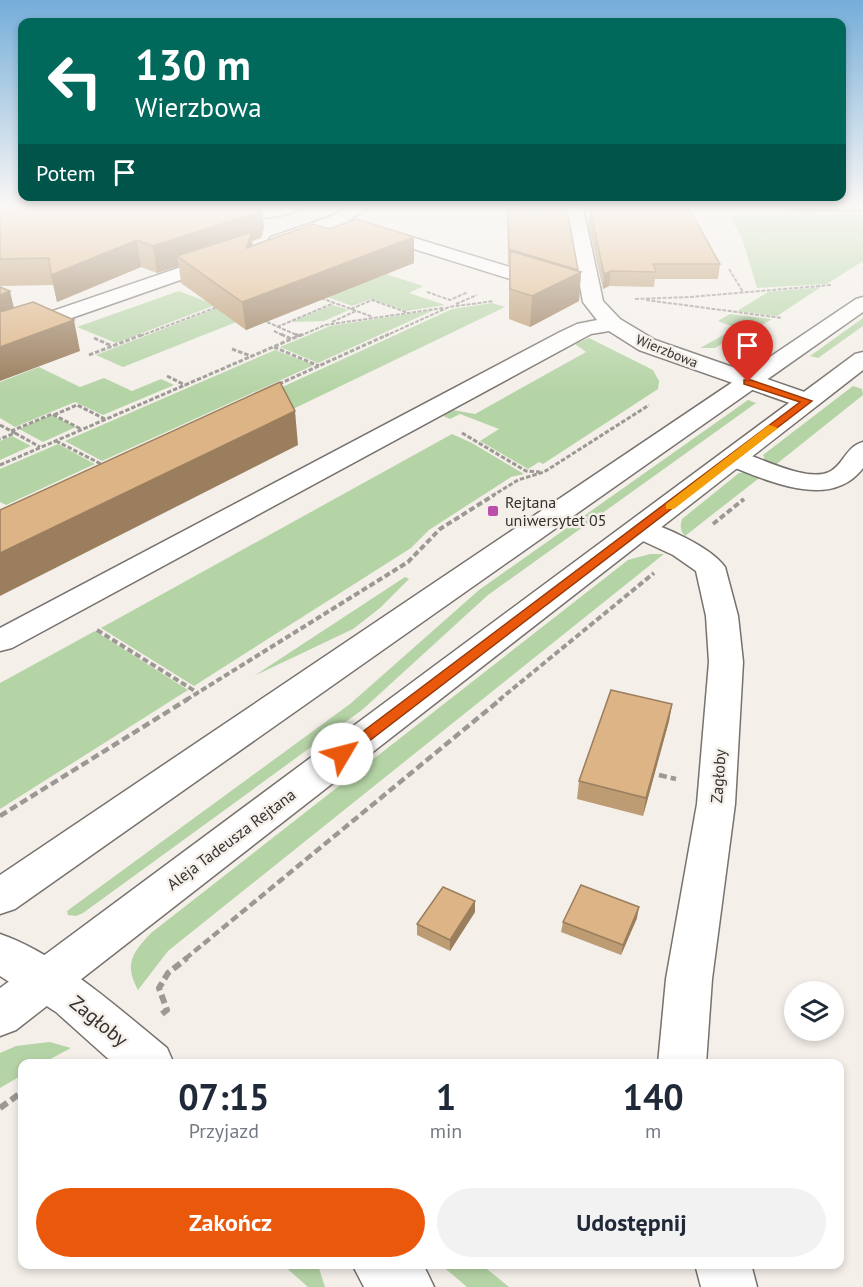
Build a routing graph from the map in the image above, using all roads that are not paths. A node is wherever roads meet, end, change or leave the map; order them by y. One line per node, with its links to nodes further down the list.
1 (198, 268): 7 (street)
2 (491, 268): 4 (street)
3 (586, 268): 4 (street, Wierzbowa)
4 (591, 295): 6 (street, Wierzbowa)
5 (863, 303): 9 (street)
6 (612, 324): 9 (street, Wierzbowa); 14 (street)
7 (0, 336)
8 (863, 359): 10 (street, Aleja Tadeusza Rejtana)
9 (748, 382): 10 (street, Wierzbowa); 15 (street)
10 (807, 401): 12 (street, Aleja Tadeusza Rejtana)
11 (863, 450): 12 (street)
12 (734, 458): 13 (street, Aleja Tadeusza Rejtana)
13 (640, 529): 17 (street, Aleja Tadeusza Rejtana); 20 (street, Zagłoby)
14 (0, 641)
15 (0, 897)
16 (0, 953): 17 (street, Zagłoby)
17 (45, 980): 18 (street, Aleja Tadeusza Rejtana); 19 (street, Zagłoby)
18 (0, 1015)
19 (144, 1059)
20 (682, 1059)
21 (724, 1269): 22 (street)
22 (729, 1287)

